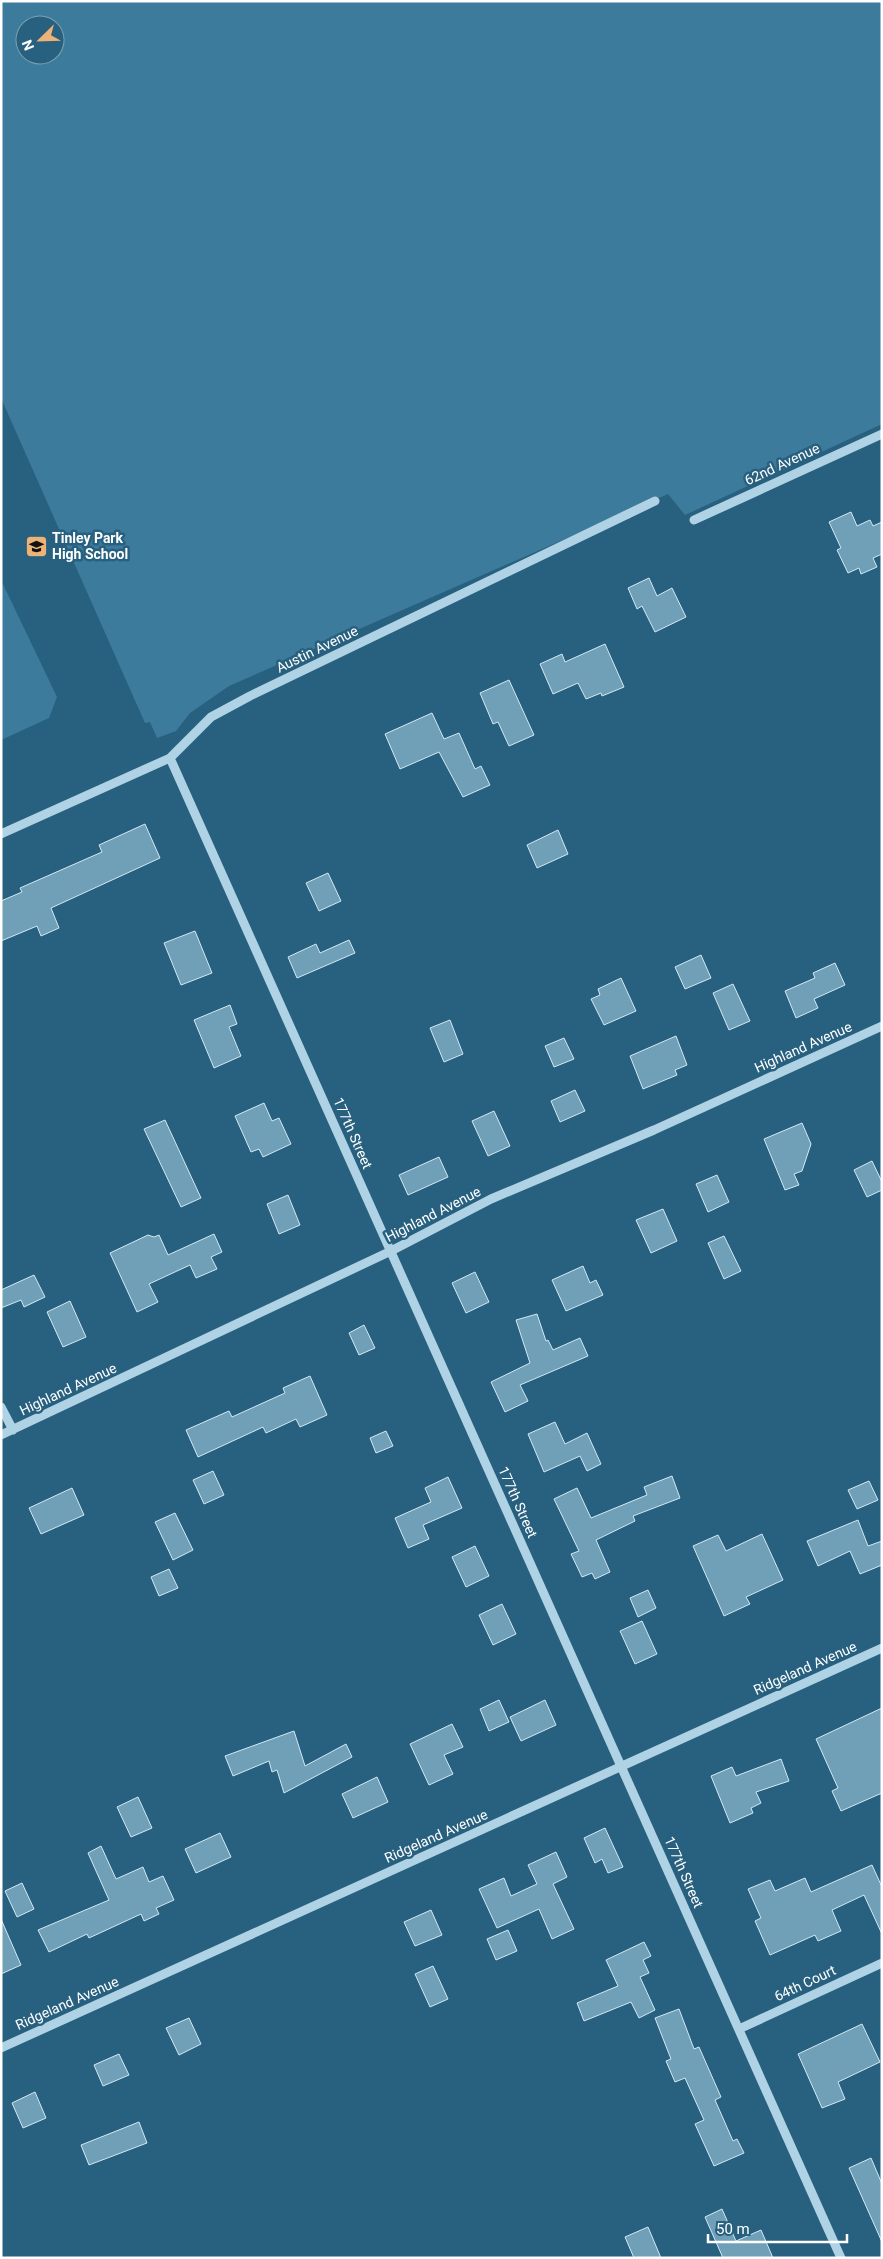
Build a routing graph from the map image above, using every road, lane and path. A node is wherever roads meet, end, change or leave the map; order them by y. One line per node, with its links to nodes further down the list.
1 (882, 434): 3 (street, 62nd Avenue)
2 (655, 501): 4 (street, Austin Avenue)
3 (694, 520)
4 (170, 758): 5 (street, Austin Avenue); 7 (street, 177th Street)
5 (1, 834)
6 (882, 1026): 7 (street, Highland Avenue)
7 (391, 1251): 9 (street, Highland Avenue); 12 (street, 177th Street)
8 (1, 1407): 9 (street)
9 (13, 1430): 10 (street, Highland Avenue)
10 (1, 1436)
11 (882, 1648): 12 (street, Ridgeland Avenue)
12 (622, 1767): 14 (street, 177th Street); 15 (street, Ridgeland Avenue)
13 (882, 1963): 14 (street, 64th Court)
14 (739, 2029): 16 (street, 177th Street)
15 (1, 2048)
16 (841, 2258)

